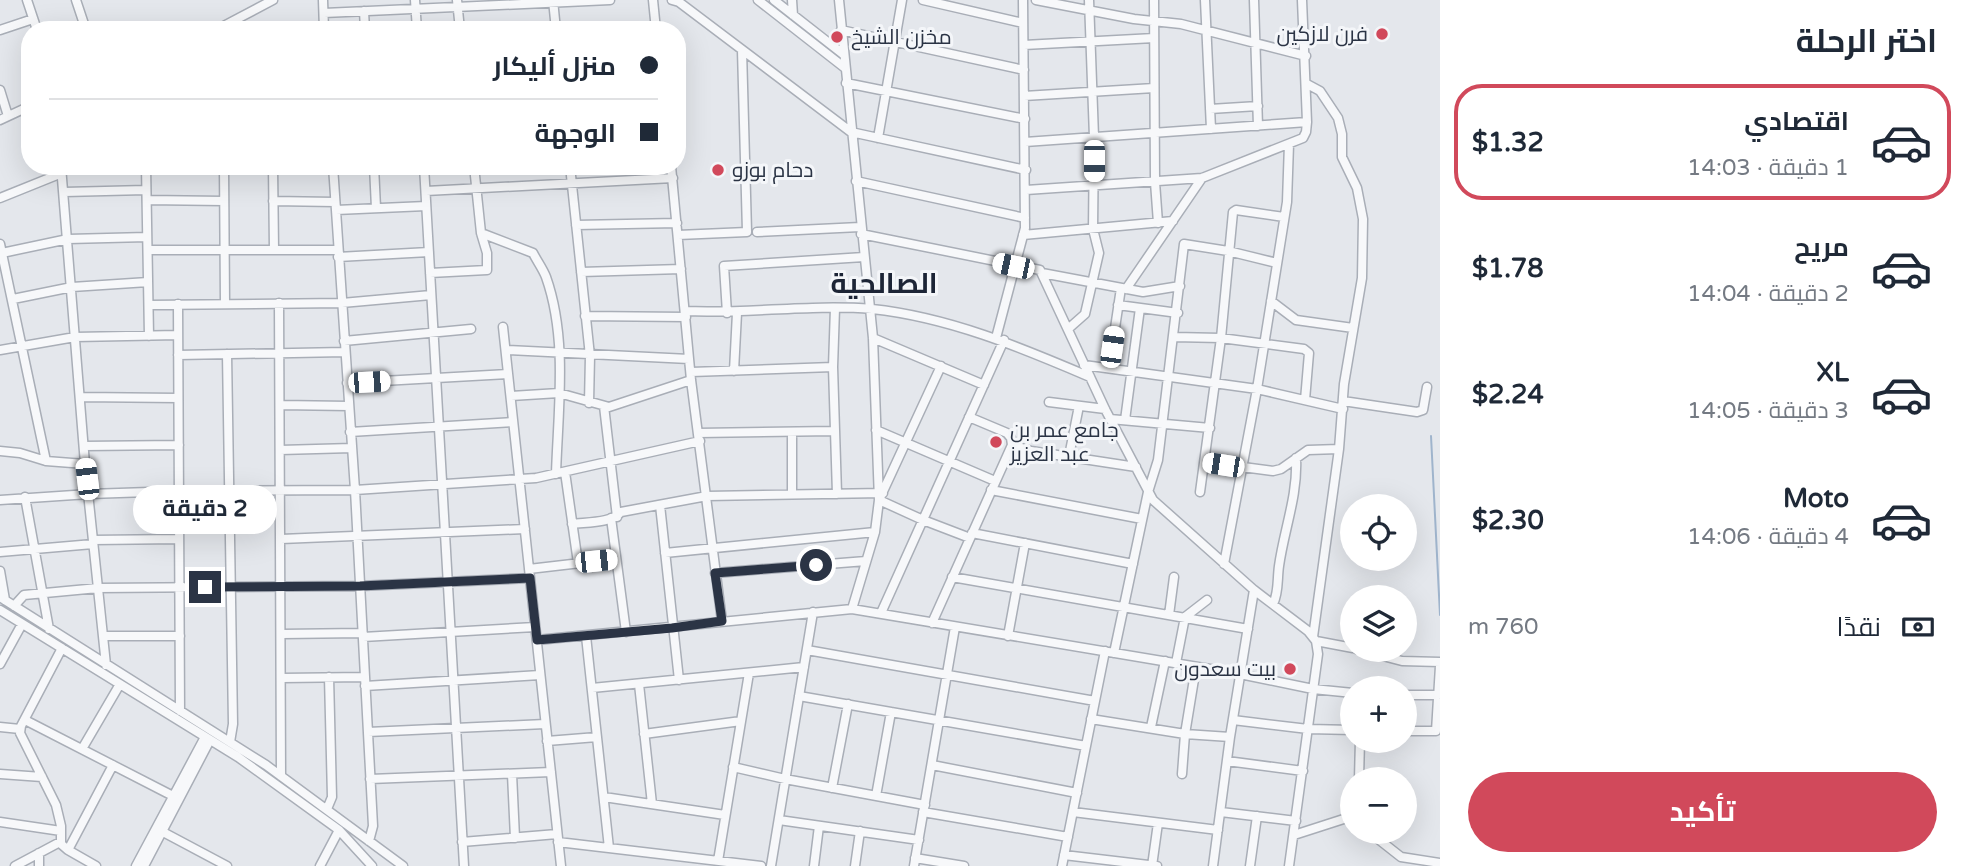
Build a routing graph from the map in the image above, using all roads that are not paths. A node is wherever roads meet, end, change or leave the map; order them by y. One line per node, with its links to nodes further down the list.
1 (27, 0): 28 (street)
2 (76, 0): 30 (street)
3 (273, 0): 31 (street)
4 (323, 0): 26 (street)
5 (610, 0): 21 (street)
6 (653, 0): 35 (street)
7 (672, 0): 47 (street)
8 (758, 0): 50 (street)
9 (775, 0): 27 (street)
10 (792, 0): 27 (street)
11 (839, 0): 40 (street)
12 (902, 0): 43 (street)
13 (923, 0): 38 (street)
14 (1023, 0): 38 (street)
15 (1036, 0): 25 (street)
16 (1089, 0): 25 (street)
17 (1154, 0): 36 (street)
18 (1205, 0): 41 (street)
19 (1254, 0): 45 (street)
20 (1302, 0): 49 (street)
21 (553, 1): 23 (street); 34 (street)
22 (415, 4): 23 (street); 24 (street)
23 (457, 4)
24 (364, 11): 26 (street); 33 (street)
25 (1089, 11): 36 (street); 44 (street)
26 (324, 13): 32 (street)
27 (793, 15): 48 (street)
28 (33, 19): 29 (street)
29 (27, 21)
30 (83, 21)
31 (234, 21)
32 (324, 21)
33 (365, 21)
34 (555, 21)
35 (655, 21)
36 (1154, 21): 41 (street); 42 (street)
37 (21, 23): 39 (street)
38 (1023, 23): 46 (street)
39 (0, 30)
40 (841, 30): 43 (street); 48 (street)
41 (1206, 30): 45 (street); 60 (street)
42 (1154, 38): 44 (street); 54 (street)
43 (895, 42): 51 (street); 56 (street)
44 (1091, 42): 46 (street); 57 (street)
45 (1256, 42): 49 (street); 59 (street)
46 (1024, 45): 51 (street)
47 (743, 50): 67 (street); 113 (street)
48 (843, 54): 50 (street)
49 (1306, 56): 53 (street)
50 (845, 68): 52 (street)
51 (1024, 70): 58 (street)
52 (846, 83): 56 (street); 67 (street)
53 (1307, 84): 64 (street); 154 (street)
54 (1154, 88): 57 (street); 68 (street)
55 (0, 90): 62 (street)
56 (886, 91): 63 (street); 70 (street)
57 (1093, 92): 58 (street); 69 (street)
58 (1024, 96): 63 (street)
59 (1258, 106): 60 (street); 65 (street)
60 (1210, 109): 66 (street)
61 (21, 110): 62 (street)
62 (4, 118)
63 (1025, 120): 71 (street)
64 (1307, 122): 65 (street); 72 (street)
65 (1258, 126): 66 (street)
66 (1211, 129): 68 (street)
67 (851, 132): 70 (street); 87 (street)
68 (1154, 133): 69 (street); 88 (street)
69 (1094, 137): 71 (street); 90 (street)
70 (878, 138): 73 (street)
71 (1025, 142): 73 (street)
72 (1289, 144): 86 (street); 103 (street)
73 (1026, 170): 93 (street)
74 (49, 175): 96 (street)
75 (63, 175): 95 (street)
76 (146, 175): 92 (street)
77 (224, 175): 98 (street)
78 (273, 175): 99 (street)
79 (333, 175): 101 (street)
80 (374, 175): 102 (street)
81 (425, 175): 94 (street)
82 (475, 175): 91 (street)
83 (571, 175): 89 (street)
84 (672, 175): 85 (street)
85 (673, 178): 89 (street); 106 (street)
86 (1202, 178): 88 (street); 105 (street)
87 (856, 181): 104 (street); 110 (street)
88 (1155, 182): 90 (street); 107 (street)
89 (572, 184): 91 (street); 108 (street)
90 (1094, 186): 93 (street); 109 (street)
91 (476, 188): 94 (street); 112 (street)
92 (146, 190): 95 (street); 97 (street)
93 (1026, 190): 104 (street)
94 (426, 191): 100 (street)
95 (64, 192): 116 (street)
96 (0, 198)
97 (146, 201): 98 (street); 115 (street)
98 (224, 201): 119 (street)
99 (273, 201): 101 (street); 120 (street)
100 (426, 205): 102 (street); 122 (street)
101 (335, 206): 102 (street); 123 (street)
102 (376, 208)
103 (1284, 217): 121 (street); 125 (street)
104 (1025, 218): 114 (street)
105 (1173, 222): 107 (street); 136 (street)
106 (677, 223): 108 (street); 113 (street)
107 (1158, 223): 109 (street)
108 (576, 225): 128 (street)
109 (1093, 229): 114 (street); 133 (street)
110 (861, 231): 111 (street); 124 (street); 126 (street)
111 (757, 232)
112 (481, 233): 129 (street); 173 (street)
113 (678, 235): 127 (street)
114 (1023, 235): 126 (street)
115 (147, 237): 116 (street); 118 (street)
116 (68, 239): 117 (street); 135 (street)
117 (1, 248): 131 (street)
118 (148, 250): 119 (street); 132 (street)
119 (225, 250): 120 (street); 143 (street)
120 (274, 250): 123 (street)
121 (1228, 251): 125 (street); 134 (street); 163 (street)
122 (429, 252): 123 (street); 129 (street)
123 (338, 253): 141 (street)
124 (864, 257): 148 (street); 149 (street)
125 (1277, 263): 139 (street)
126 (1013, 266): 130 (street); 164 (street)
127 (681, 269): 128 (street); 151 (street)
128 (581, 272): 152 (street)
129 (430, 273): 137 (street)
130 (1042, 273): 133 (street); 156 (street)
131 (5, 281): 138 (street)
132 (148, 282): 135 (street); 144 (street)
133 (1093, 282): 136 (street); 156 (street)
134 (1180, 286): 136 (street); 150 (street)
135 (72, 287): 138 (street); 160 (street)
136 (1124, 288): 145 (street)
137 (432, 295): 141 (street); 157 (street)
138 (13, 299): 167 (street)
139 (1271, 301): 154 (street); 166 (street)
140 (279, 303): 141 (street); 143 (street); 171 (street)
141 (342, 303): 165 (street)
142 (178, 304): 143 (street); 144 (street); 158 (street)
143 (225, 304)
144 (149, 305): 159 (street)
145 (1118, 305): 147 (street); 180 (street)
146 (835, 308): 148 (street); 149 (street); 179 (street)
147 (1140, 308): 150 (street); 182 (street)
148 (870, 309): 162 (street); 164 (street)
149 (732, 313): 151 (street); 181 (street)
150 (1178, 313): 161 (street)
151 (685, 314): 152 (street); 176 (street)
152 (585, 316): 175 (street)
153 (503, 327): 169 (street)
154 (1353, 328): 201 (street)
155 (471, 329): 157 (street)
156 (1068, 330): 177 (street)
157 (434, 332): 165 (street); 187 (street)
158 (178, 335): 159 (street); 174 (street)
159 (149, 336): 160 (street)
160 (75, 337): 167 (street); 195 (street)
161 (1174, 337): 163 (street); 185 (street)
162 (873, 338): 178 (street); 213 (street)
163 (1221, 338): 166 (street); 189 (street)
164 (1000, 339): 186 (street); 190 (street)
165 (344, 341): 170 (street)
166 (1262, 343): 192 (street); 197 (street)
167 (21, 347): 168 (street); 228 (street)
168 (0, 350)
169 (506, 350): 173 (street); 183 (street)
170 (345, 352): 171 (street); 188 (street)
171 (279, 353): 172 (street); 200 (street)
172 (227, 354): 174 (street); 241 (street)
173 (559, 354): 175 (street); 193 (street)
174 (178, 355): 196 (street)
175 (590, 356): 176 (street); 198 (street)
176 (689, 359): 184 (street)
177 (1084, 365): 180 (street); 186 (street)
178 (941, 366): 190 (street); 218 (street)
179 (833, 367): 181 (street); 214 (street)
180 (1109, 368): 182 (street)
181 (734, 371): 184 (street)
182 (1132, 371): 185 (street); 208 (street)
183 (508, 374): 187 (street); 194 (street)
184 (691, 376): 203 (street); 217 (street)
185 (1169, 376): 189 (street); 210 (street)
186 (1090, 377): 205 (street)
187 (436, 378): 188 (street); 211 (street)
188 (347, 383): 202 (street)
189 (1216, 383): 192 (street); 212 (street)
190 (984, 385): 206 (street)
191 (1427, 387): 201 (street)
192 (1257, 389): 197 (street); 234 (street)
193 (559, 393): 194 (street); 198 (street); 235 (street)
194 (511, 396): 209 (street)
195 (80, 397): 196 (street); 221 (street)
196 (178, 398): 219 (street)
197 (1305, 400): 201 (street)
198 (589, 402): 203 (street)
199 (1049, 402): 204 (street)
200 (280, 405): 202 (street); 224 (street)
201 (1343, 405): 223 (street)
202 (349, 406): 215 (street)
203 (604, 406): 229 (street)
204 (1079, 406): 205 (street); 226 (street)
205 (1105, 409): 207 (street)
206 (969, 417): 220 (street); 231 (street)
207 (1110, 419): 208 (street); 233 (street)
208 (1125, 420): 210 (street)
209 (513, 422): 211 (street); 236 (street)
210 (1163, 424): 212 (street); 243 (street)
211 (439, 427): 215 (street); 237 (street)
212 (1210, 428): 230 (street)
213 (876, 430): 218 (street); 248 (street)
214 (834, 431): 216 (street); 246 (street)
215 (350, 432): 222 (street)
216 (792, 432): 217 (street); 247 (street)
217 (699, 437): 229 (street); 249 (street)
218 (905, 443): 231 (street); 248 (street)
219 (179, 445): 221 (street); 240 (street)
220 (1012, 445): 226 (street); 238 (street)
221 (84, 446): 232 (street)
222 (352, 448): 224 (street); 239 (street)
223 (1339, 449): 227 (street); 316 (street)
224 (280, 450): 242 (street)
225 (0, 451): 228 (street)
226 (1069, 456): 233 (street)
227 (1296, 458): 234 (street); 291 (street)
228 (46, 461): 232 (street)
229 (611, 461): 235 (street); 253 (street)
230 (1205, 462): 234 (street); 244 (street)
231 (949, 463): 238 (street); 255 (street)
232 (85, 464): 245 (street)
233 (1136, 467): 243 (street)
234 (1242, 468): 274 (street)
235 (561, 473): 236 (street); 256 (street)
236 (520, 479): 237 (street); 257 (street)
237 (442, 484): 239 (street); 259 (street)
238 (993, 486): 254 (street); 260 (street)
239 (355, 490): 242 (street); 261 (street)
240 (179, 491): 241 (street); 245 (street); 262 (street)
241 (229, 491): 242 (street); 283 (street)
242 (281, 491): 263 (street)
243 (1148, 492): 254 (street); 274 (street)
244 (1200, 492)
245 (89, 494): 250 (street); 264 (street)
246 (837, 494): 247 (street); 248 (street)
247 (792, 495): 249 (street)
248 (880, 495): 255 (street); 258 (street)
249 (707, 496): 252 (street); 266 (street)
250 (25, 497): 251 (street); 267 (street)
251 (0, 500)
252 (660, 505): 253 (street); 269 (street)
253 (614, 518): 256 (street); 270 (street)
254 (1142, 519): 273 (street)
255 (923, 520): 260 (street); 297 (street)
256 (572, 523): 272 (street)
257 (525, 529): 259 (street); 277 (street)
258 (875, 532): 266 (street); 271 (street)
259 (445, 533): 261 (street); 280 (street)
260 (971, 536): 265 (street); 278 (street)
261 (358, 537): 263 (street); 281 (street)
262 (179, 539): 264 (street); 282 (street)
263 (281, 539): 284 (street)
264 (93, 542): 267 (street); 285 (street)
265 (1025, 543): 273 (street); 286 (street)
266 (712, 548): 269 (street); 276 (street)
267 (35, 549): 268 (street); 288 (street)
268 (0, 552)
269 (665, 553): 305 (street)
270 (615, 559): 272 (street); 309 (street)
271 (866, 561): 276 (street); 295 (street)
272 (578, 563): 277 (street)
273 (1133, 564): 293 (street)
274 (1224, 564): 287 (street)
275 (0, 571): 289 (street)
276 (715, 573): 300 (street)
277 (529, 574): 280 (street); 303 (street)
278 (952, 577): 286 (street); 301 (street)
279 (1174, 577): 298 (street)
280 (448, 581): 281 (street); 308 (street)
281 (360, 586): 284 (street); 311 (street)
282 (180, 587): 283 (street); 285 (street); 313 (street)
283 (231, 587): 284 (street); 371 (street)
284 (281, 587): 310 (street)
285 (98, 588): 288 (street); 312 (street)
286 (1017, 588): 293 (street); 315 (street)
287 (1254, 590): 291 (street); 307 (street)
288 (43, 592): 292 (street); 306 (street)
289 (2, 599): 292 (street)
290 (1207, 600): 299 (street)
291 (1273, 604): 316 (street)
292 (14, 606): 306 (street)
293 (1124, 607): 298 (street); 321 (street)
294 (0, 610): 302 (street)
295 (852, 610): 296 (street); 297 (street)
296 (813, 612): 300 (street); 320 (street)
297 (881, 613): 301 (street)
298 (1169, 614): 299 (street)
299 (1185, 617): 307 (street); 324 (street)
300 (722, 621): 305 (street)
301 (932, 622): 304 (street)
302 (22, 624): 319 (street); 325 (street)
303 (535, 627): 308 (street); 317 (street)
304 (955, 627): 315 (street); 333 (street)
305 (672, 628): 309 (street); 337 (street)
306 (50, 629): 327 (street)
307 (1248, 629): 331 (street)
308 (450, 631): 311 (street); 336 (street)
309 (626, 632): 314 (street)
310 (282, 634): 311 (street); 335 (street)
311 (362, 635): 338 (street)
312 (103, 636): 313 (street); 327 (street)
313 (180, 636): 349 (street)
314 (586, 636): 317 (street); 341 (street)
315 (1008, 636): 321 (street)
316 (1314, 639): 318 (street); 342 (street)
317 (537, 640): 332 (street)
318 (1340, 645)
319 (62, 649): 339 (street); 352 (street)
320 (807, 650): 328 (street); 333 (street)
321 (1110, 652): 322 (street); 347 (street)
322 (1165, 662): 324 (street); 358 (street)
323 (1415, 662): 326 (street)
324 (1175, 663): 329 (street)
325 (0, 664)
326 (1440, 664): 345 (street)
327 (106, 665): 349 (street)
328 (804, 667): 330 (street); 346 (street)
329 (1196, 667): 331 (street); 366 (street)
330 (749, 673): 337 (street); 355 (street)
331 (1240, 674): 342 (street); 354 (street)
332 (540, 675): 336 (street); 356 (street)
333 (947, 675): 347 (street); 353 (street)
334 (329, 677): 335 (street); 338 (street); 395 (street)
335 (282, 678): 383 (street)
336 (453, 680): 338 (street); 359 (street)
337 (679, 680): 340 (street)
338 (365, 681): 364 (street)
339 (120, 684): 369 (street); 373 (street)
340 (639, 684): 341 (street); 365 (street)
341 (592, 688): 367 (street)
342 (1313, 689): 343 (street); 361 (street)
343 (1340, 692)
344 (1417, 695): 345 (street)
345 (1438, 695): 363 (street)
346 (799, 696): 348 (street); 387 (street)
347 (1095, 701): 351 (street)
348 (848, 704): 350 (street); 388 (street)
349 (180, 710): 371 (street)
350 (891, 712): 353 (street); 391 (street)
351 (1091, 719): 358 (street); 372 (street)
352 (25, 720): 360 (street); 373 (street)
353 (939, 720): 372 (street); 376 (street)
354 (1233, 720): 361 (street); 368 (street)
355 (741, 721): 365 (street); 377 (street)
356 (545, 724): 359 (street); 370 (street)
357 (0, 727): 360 (street)
358 (1151, 727): 366 (street)
359 (456, 728): 364 (street); 384 (street)
360 (20, 729): 385 (street)
361 (1308, 729): 362 (street); 378 (street)
362 (1340, 730)
363 (1417, 731)
364 (368, 732): 386 (street)
365 (645, 734): 393 (street)
366 (1185, 734): 368 (street); 382 (street)
367 (597, 737): 370 (street); 392 (street)
368 (1230, 737): 374 (street)
369 (208, 738): 390 (street); 406 (street); 410 (street)
370 (547, 741): 379 (street)
371 (230, 742): 383 (street)
372 (1086, 746): 389 (street)
373 (82, 749): 375 (street)
374 (1227, 761): 378 (street); 397 (street)
375 (113, 765): 390 (street); 421 (street)
376 (932, 765): 389 (street); 394 (street)
377 (733, 767): 387 (street); 398 (street)
378 (1303, 771): 402 (street)
379 (551, 772): 381 (street); 414 (street)
380 (0, 774): 385 (street)
381 (512, 774): 384 (street); 413 (street)
382 (1182, 774)
383 (281, 776): 395 (street)
384 (458, 776): 386 (street); 418 (street)
385 (42, 777): 408 (street)
386 (370, 779): 416 (street)
387 (785, 779): 388 (street); 400 (street)
388 (832, 788): 391 (street)
389 (1076, 793): 396 (street)
390 (173, 796): 430 (street)
391 (876, 796): 394 (street)
392 (604, 797): 393 (street); 420 (street)
393 (652, 804): 398 (street)
394 (924, 808): 412 (street); 415 (street)
395 (327, 809): 416 (street)
396 (1073, 812): 404 (street); 412 (street)
397 (1221, 812): 399 (street); 407 (street)
398 (725, 816): 424 (street)
399 (1257, 817): 402 (street); 446 (street)
400 (779, 820): 405 (street); 439 (street)
401 (1340, 820): 411 (street)
402 (1296, 821): 411 (street)
403 (0, 822): 408 (street)
404 (1158, 823): 407 (street); 444 (street)
405 (819, 826): 409 (street); 440 (street)
406 (339, 830): 433 (street); 434 (street)
407 (1218, 830): 445 (street)
408 (61, 831): 417 (street)
409 (860, 831): 415 (street); 441 (street)
410 (163, 832): 431 (street); 432 (street)
411 (1294, 835): 447 (street)
412 (1068, 837): 423 (street)
413 (515, 838): 414 (street); 418 (street)
414 (558, 838): 420 (street); 437 (street)
415 (919, 839): 425 (street)
416 (369, 841): 435 (street)
417 (60, 842): 421 (street); 422 (street)
418 (462, 842): 436 (street)
419 (1384, 844): 426 (street)
420 (609, 848): 424 (street)
421 (68, 850): 429 (street)
422 (39, 853): 427 (street); 428 (street)
423 (1064, 855): 443 (street); 444 (street)
424 (718, 861): 438 (street)
425 (915, 862): 442 (street)
426 (1440, 863)
427 (15, 866)
428 (40, 866)
429 (96, 866)
430 (136, 866)
431 (144, 866)
432 (227, 866)
433 (320, 866)
434 (372, 866)
435 (402, 866)
436 (464, 866)
437 (561, 866)
438 (761, 866)
439 (771, 866)
440 (814, 866)
441 (855, 866)
442 (964, 866)
443 (1062, 866)
444 (1154, 866)
445 (1213, 866)
446 (1250, 866)
447 (1289, 866)

